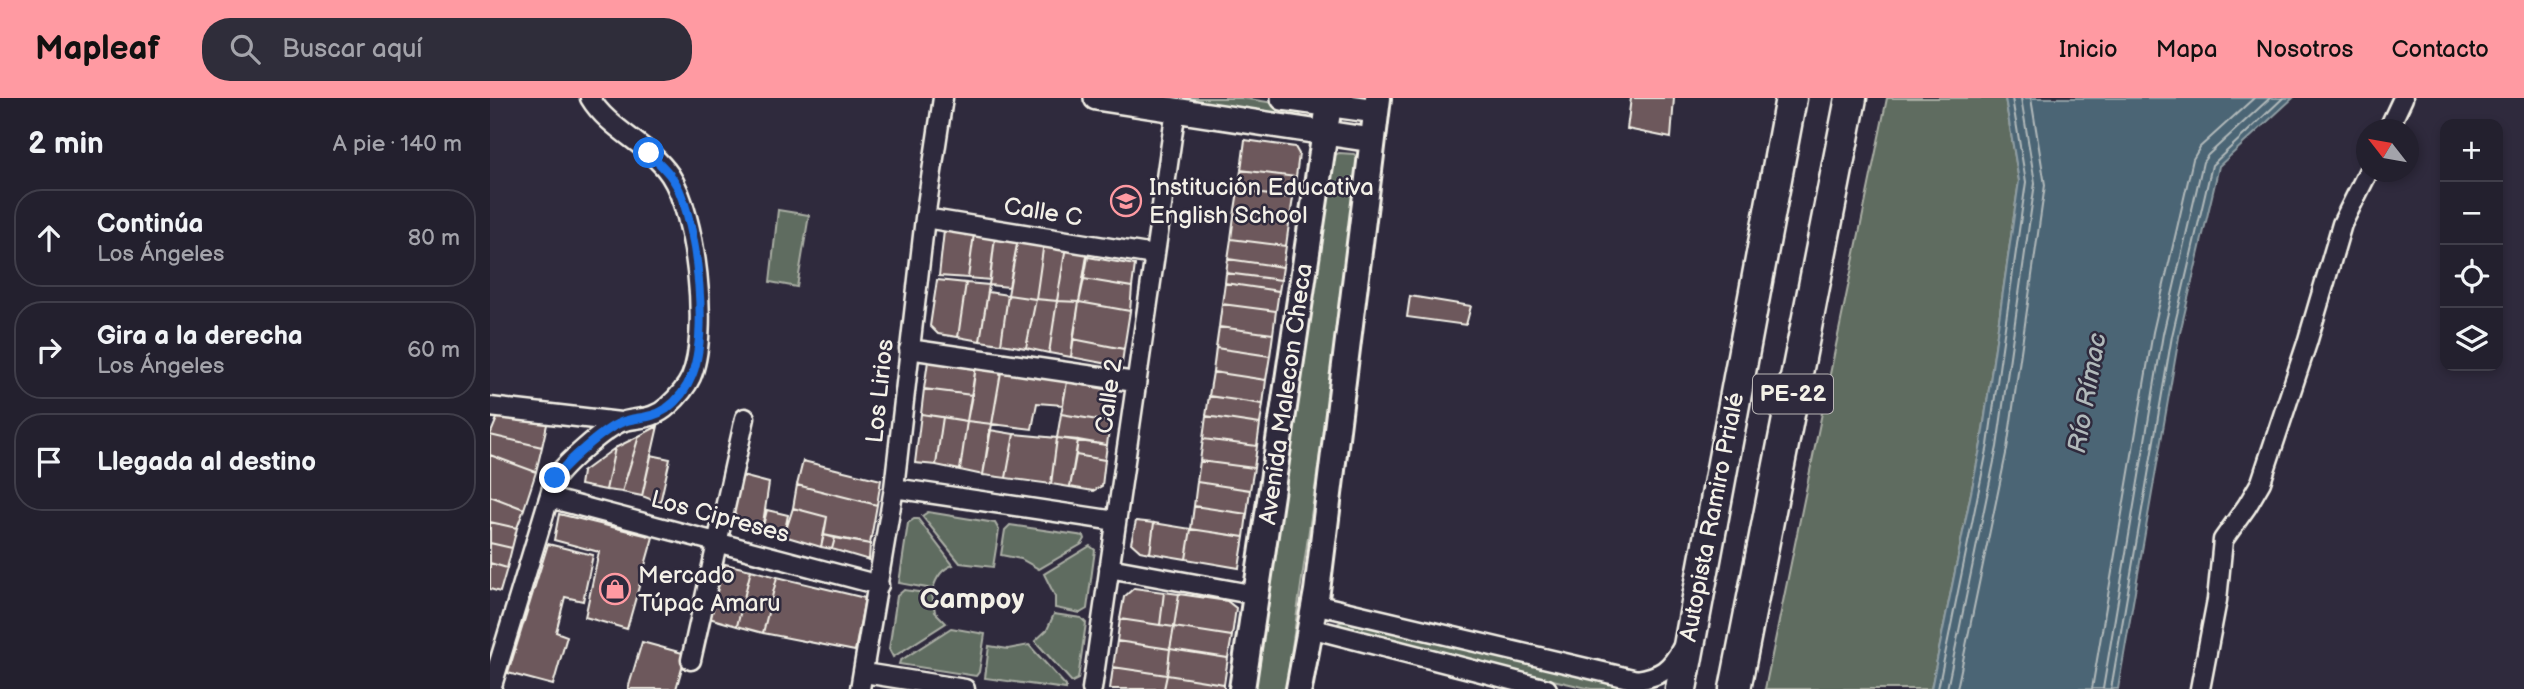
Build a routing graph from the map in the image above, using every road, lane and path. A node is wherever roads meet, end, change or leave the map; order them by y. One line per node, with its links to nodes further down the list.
1 (590, 98): 21 (street)
2 (943, 98): 15 (street, Los Lirios)
3 (1096, 98): 10 (street)
4 (1283, 98): 8 (street)
5 (1791, 98): 30 (highway, Autopista Ramiro Prialé / PE-22)
6 (1851, 98): 40 (highway, PE-22)
7 (2403, 98): 11 (street)
8 (1329, 102): 9 (street); 12 (main road, Avenida Malecon Checa)
9 (1377, 105): 13 (main road)
10 (1176, 109): 12 (street); 16 (street, Calle 2)
11 (2393, 119)
12 (1324, 132): 13 (street); 28 (main road, Avenida Malecon Checa)
13 (1372, 140): 29 (main road)
14 (2363, 182): 41 (street)
15 (925, 218): 16 (street, Calle C); 17 (street, Los Lirios)
16 (1154, 255): 18 (street, Calle 2)
17 (909, 349): 18 (street); 22 (street, Los Lirios)
18 (1135, 382): 24 (street, Calle 2)
19 (490, 407): 21 (street)
20 (745, 418): 25 (street)
21 (620, 422): 23 (street)
22 (894, 488): 24 (street); 27 (street, Los Lirios)
23 (549, 498): 25 (street, Los Cipreses); 33 (street)
24 (1115, 520): 26 (street, Calle 2)
25 (717, 541): 27 (street, Los Cipreses); 31 (street)
26 (1109, 568): 28 (street); 35 (street, Calle 2)
27 (878, 584): 32 (street, Los Lirios)
28 (1256, 594): 36 (main road, Avenida Malecon Checa)
29 (1312, 616): 30 (street); 37 (main road); 38 (street)
30 (1690, 633): 39 (highway, Autopista Ramiro Prialé / PE-22)
31 (691, 660)
32 (862, 681): 34 (street)
33 (491, 689)
34 (965, 689)
35 (1092, 689)
36 (1242, 689)
37 (1299, 689)
38 (1547, 689)
39 (1681, 689)
40 (1735, 689)
41 (2200, 689)

